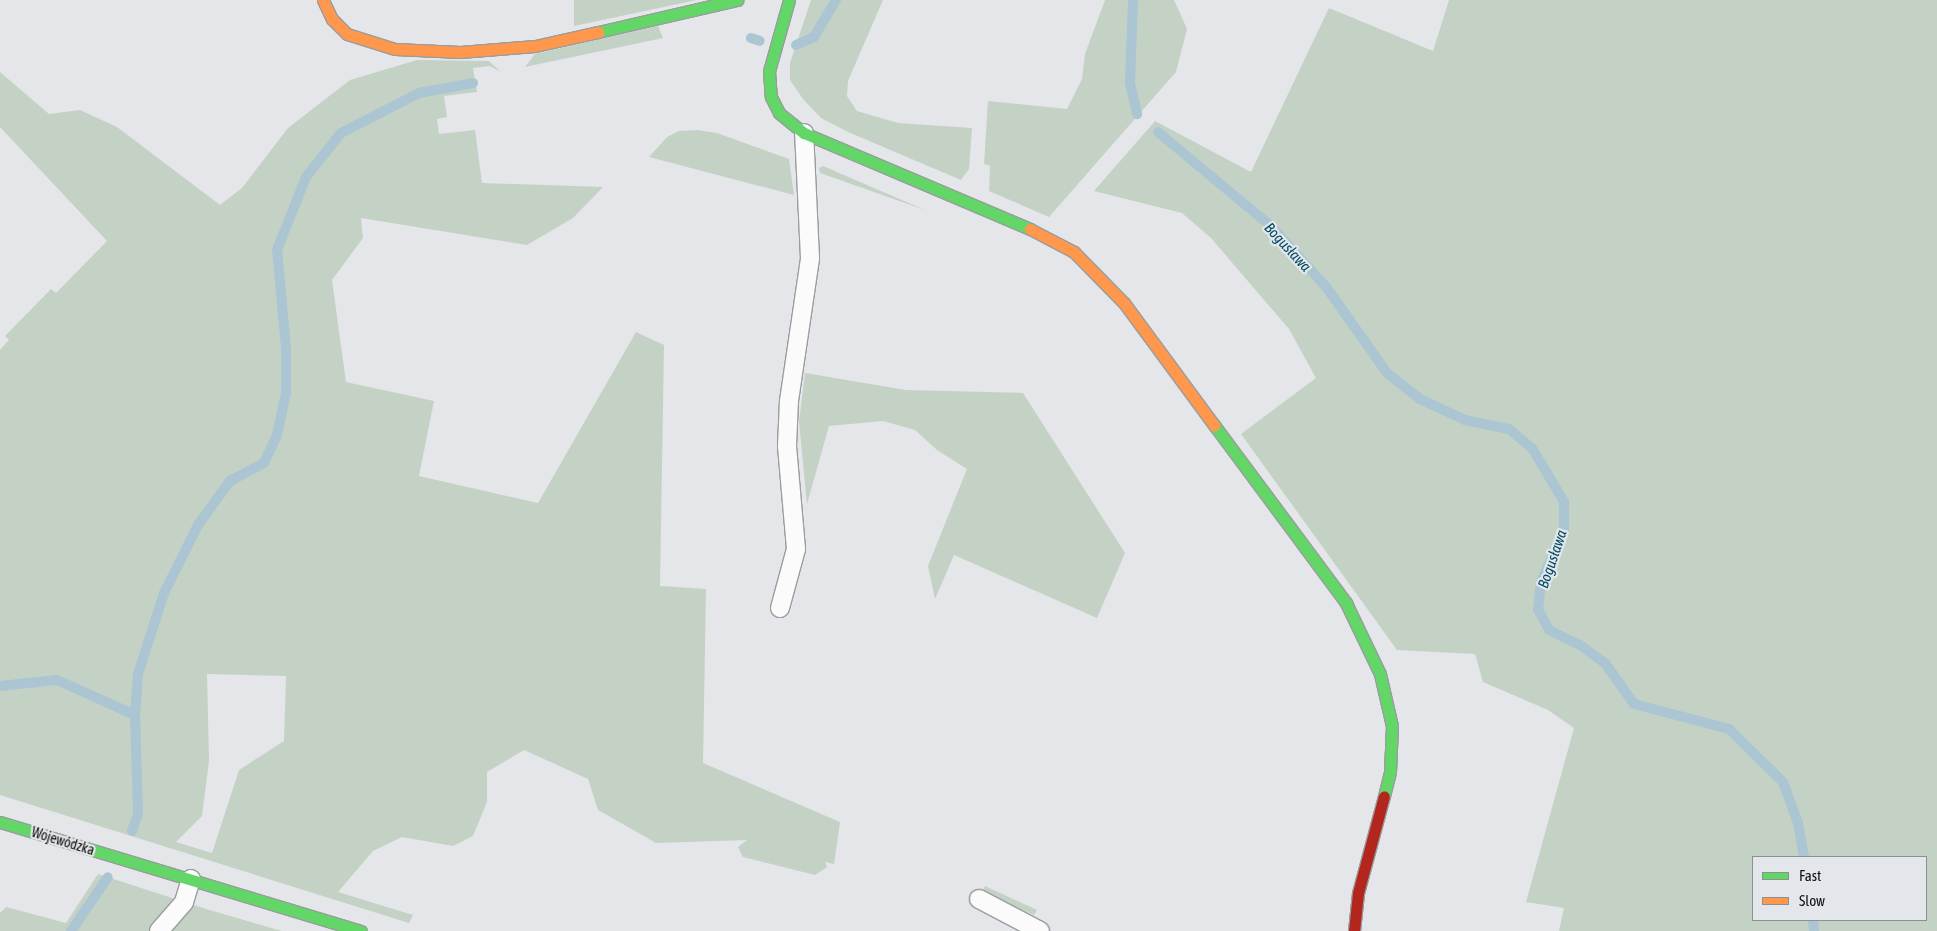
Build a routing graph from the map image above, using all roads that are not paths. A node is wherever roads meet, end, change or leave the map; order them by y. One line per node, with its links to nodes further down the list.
1 (323, 0): 2 (street)
2 (738, 0)
3 (789, 0): 4 (street)
4 (804, 133): 5 (lane); 12 (street)
5 (780, 608)
6 (0, 822): 7 (street, Wojewódzka)
7 (191, 879): 9 (lane); 10 (street, Wojewódzka)
8 (979, 899): 11 (lane)
9 (160, 931)
10 (361, 931)
11 (1040, 931)
12 (1354, 931)

